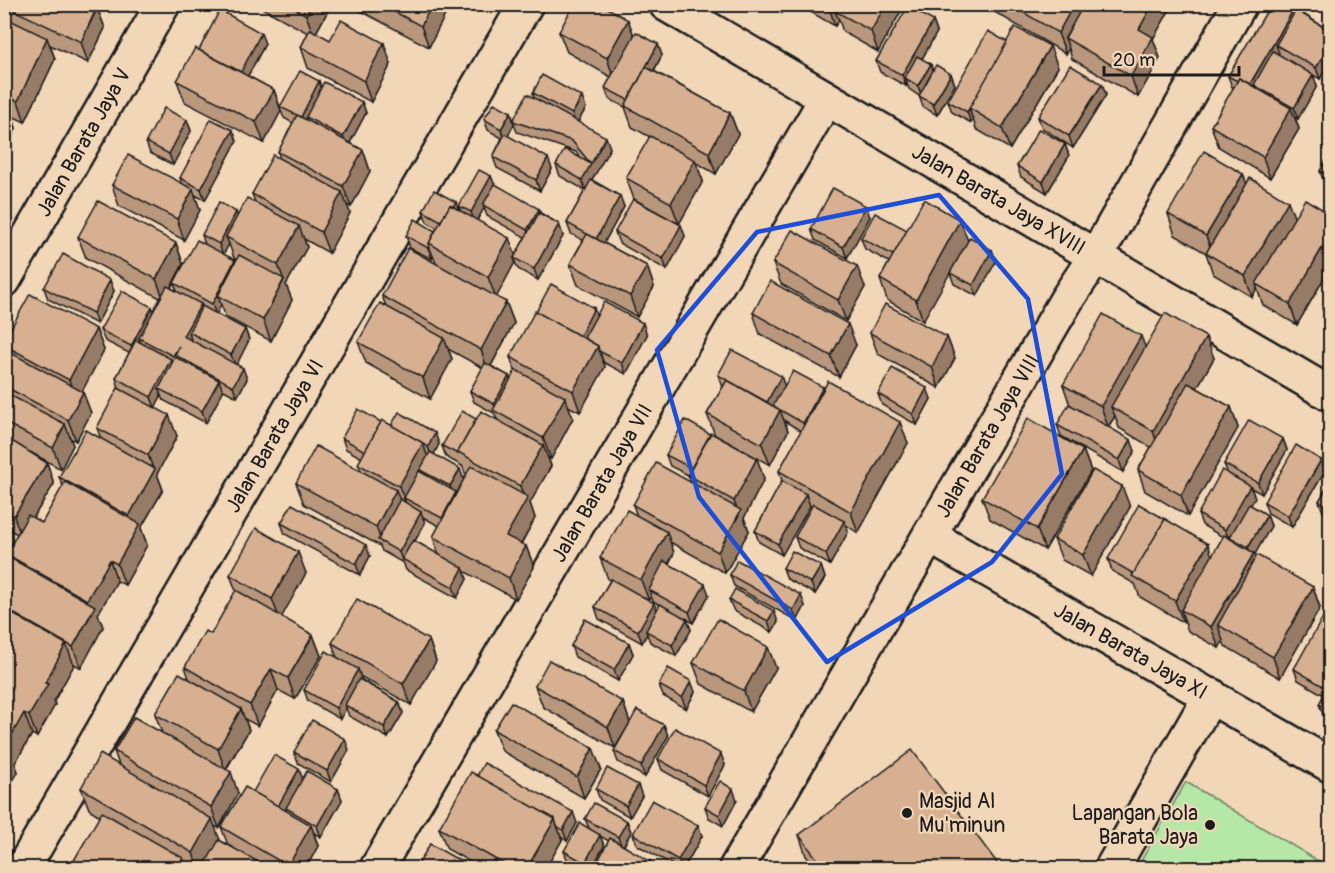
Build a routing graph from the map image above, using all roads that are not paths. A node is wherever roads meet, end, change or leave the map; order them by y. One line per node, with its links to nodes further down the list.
1 (163, 4): 7 (street, Jalan Barata Jaya V)
2 (526, 4): 12 (street, Jalan Barata Jaya VI)
3 (666, 4): 5 (street, Jalan Barata Jaya XVIII)
4 (1239, 4): 6 (street, Jalan Barata Jaya VIII)
5 (826, 99): 6 (street, Jalan Barata Jaya XVIII); 13 (street, Jalan Barata Jaya VII)
6 (1096, 256): 8 (street, Jalan Barata Jaya XVIII); 9 (street, Jalan Barata Jaya VIII)
7 (4, 280)
8 (1330, 394)
9 (931, 537): 10 (street, Jalan Barata Jaya XI); 14 (street, Jalan Barata Jaya VIII)
10 (1211, 695): 11 (street, Jalan Barata Jaya XI); 15 (street)
11 (1330, 765)
12 (23, 868)
13 (377, 868)
14 (736, 868)
15 (1112, 868)

